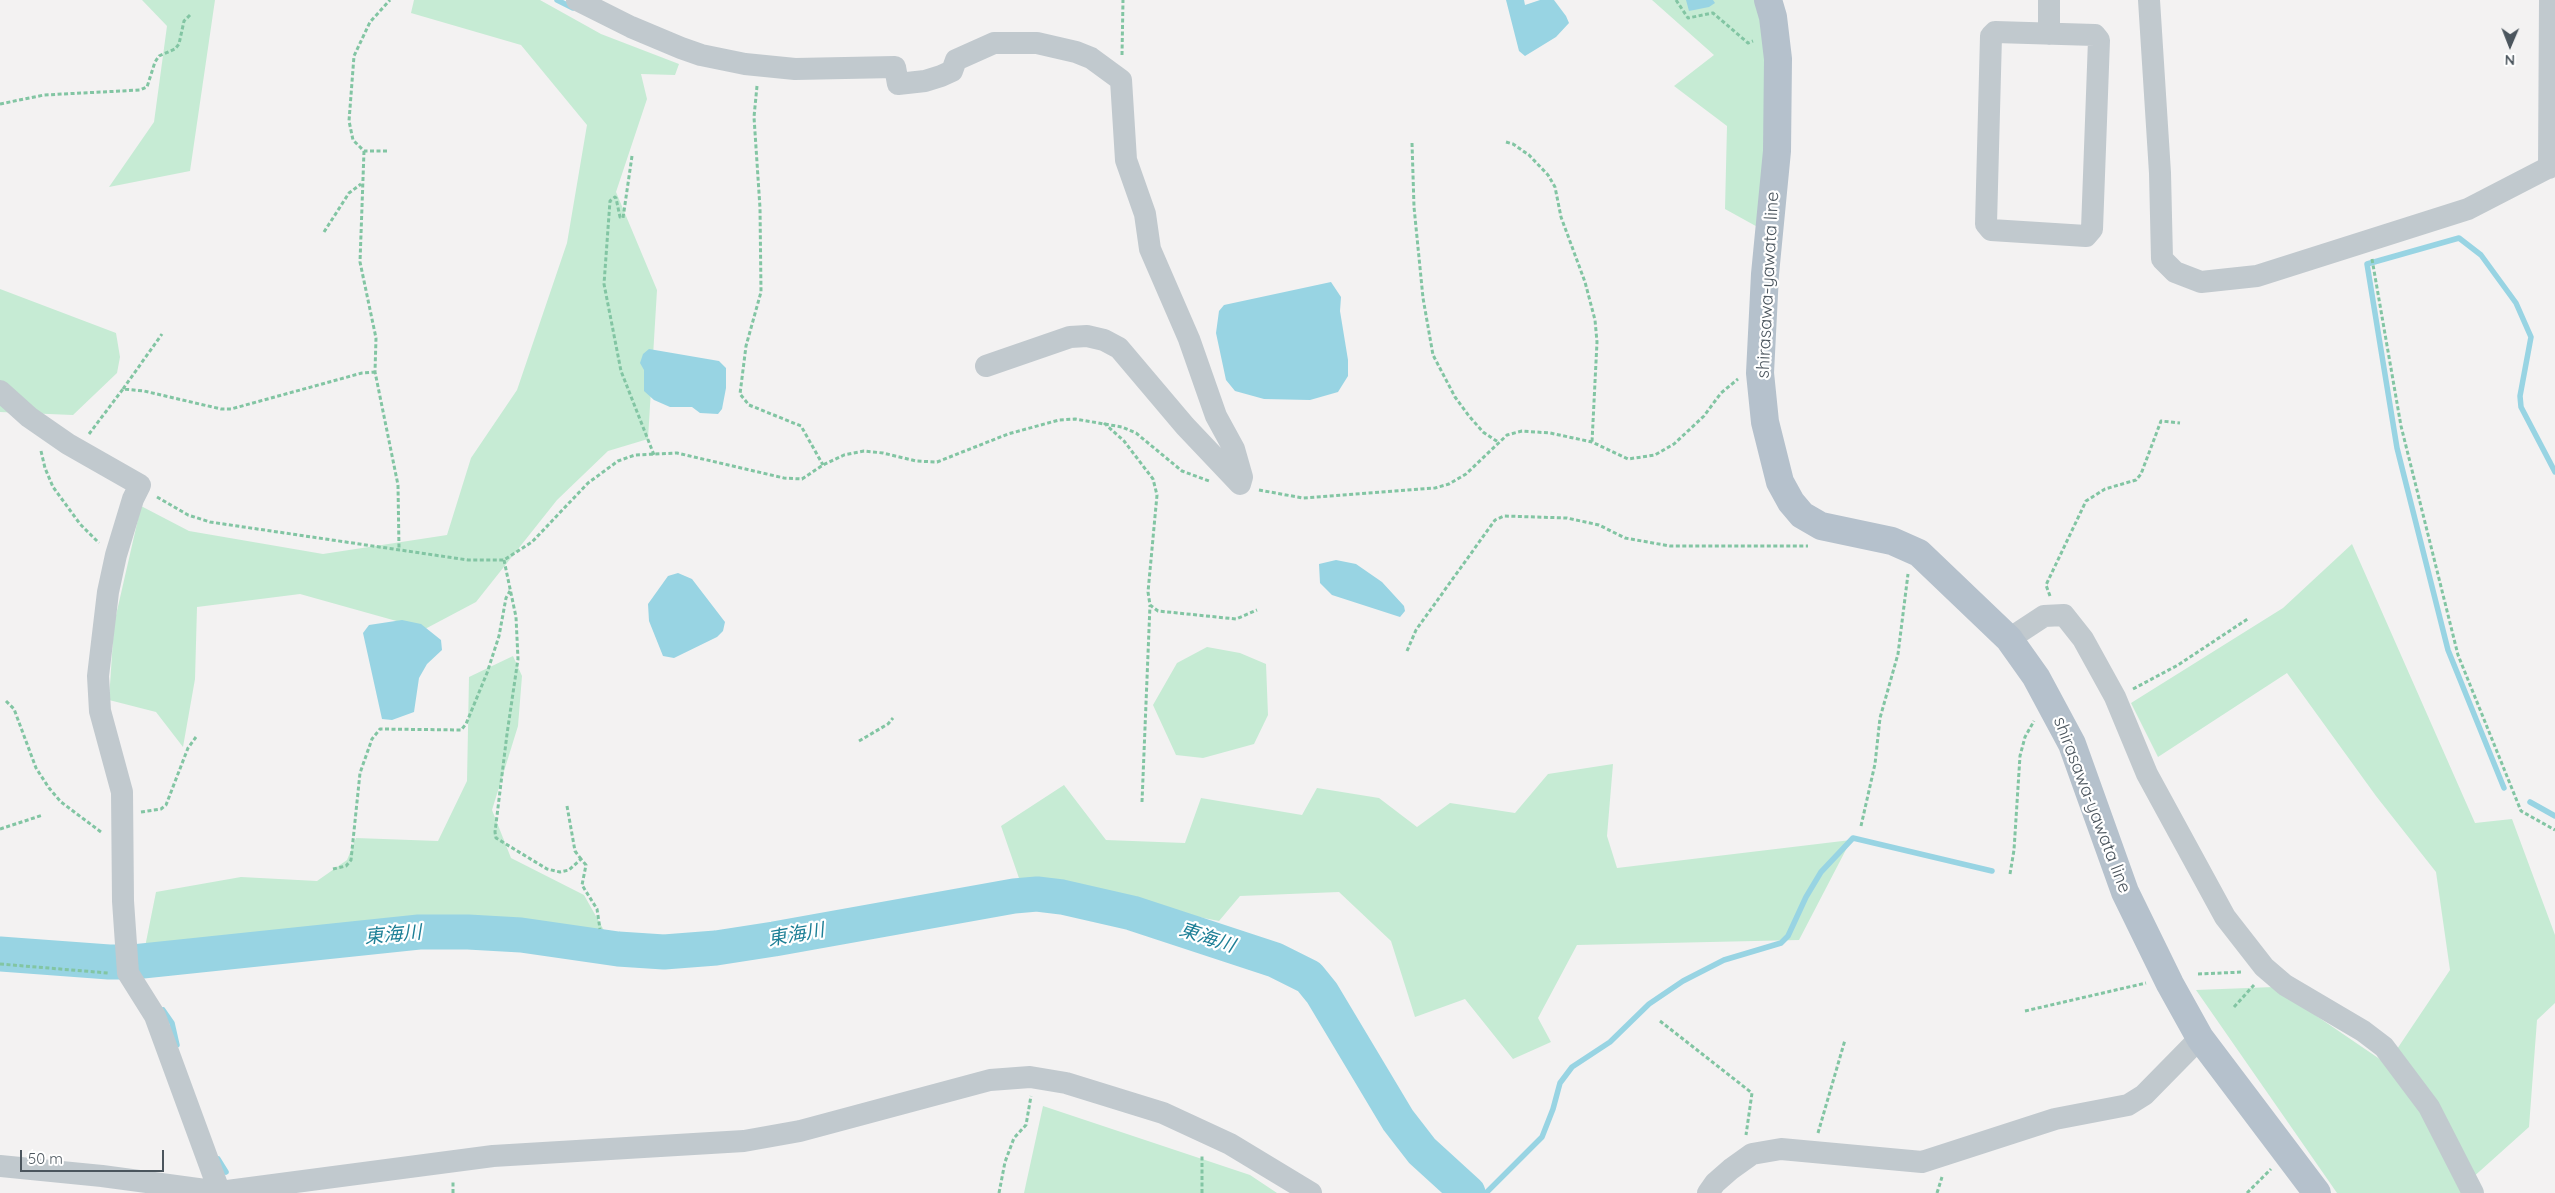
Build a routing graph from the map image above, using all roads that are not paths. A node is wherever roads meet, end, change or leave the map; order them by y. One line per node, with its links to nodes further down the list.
1 (577, 0): 8 (street)
2 (2049, 0): 6 (street)
3 (2149, 0): 7 (street)
4 (2550, 0): 7 (street)
5 (1770, 7): 10 (main road, shirasawa-yawata line)
6 (2049, 34): 6 (street)
7 (2552, 166)
8 (986, 366)
9 (0, 391): 13 (street)
10 (2009, 640): 11 (main road, shirasawa-yawata line); 17 (street)
11 (2200, 1038): 15 (street); 16 (main road, shirasawa-yawata line)
12 (0, 1166): 13 (street)
13 (220, 1192): 14 (street)
14 (1311, 1193)
15 (1708, 1193)
16 (2317, 1193)
17 (2473, 1193)

